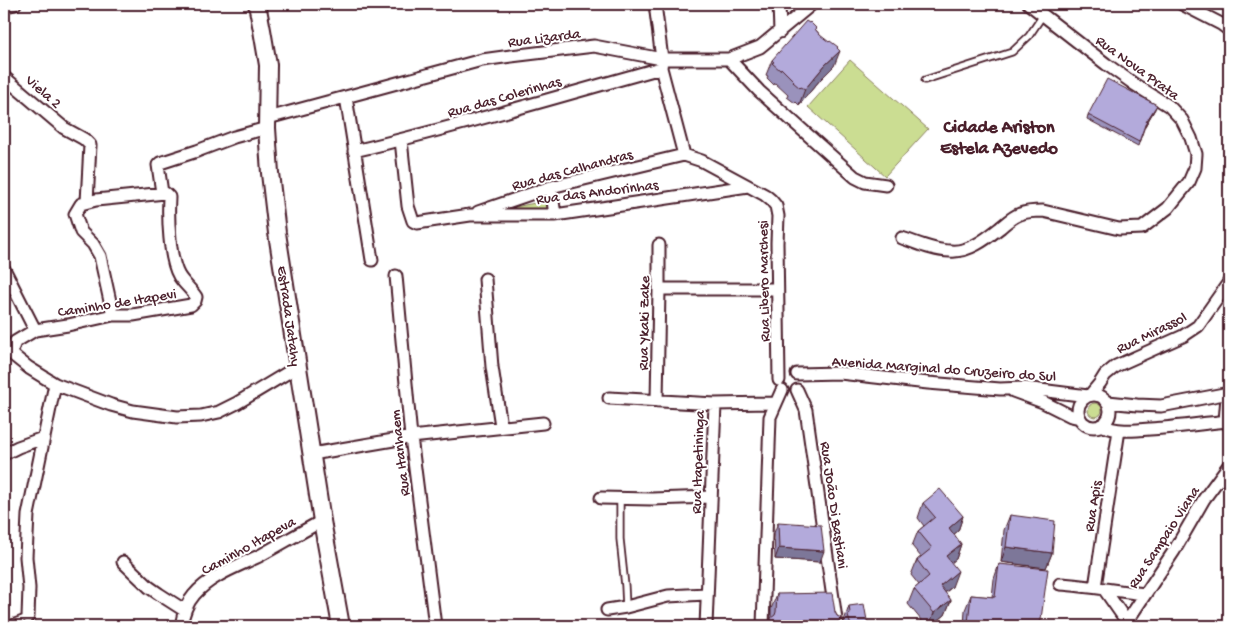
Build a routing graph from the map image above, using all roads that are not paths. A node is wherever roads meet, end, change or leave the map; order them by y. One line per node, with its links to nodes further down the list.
1 (15, 4): 8 (street)
2 (256, 4): 17 (street, Estrada Jatahy)
3 (655, 4): 13 (street)
4 (778, 4): 11 (street)
5 (812, 4): 11 (street, Rua Lizarda)
6 (1029, 4): 9 (street, Rua Nova Prata)
7 (1182, 4): 10 (street)
8 (4, 6)
9 (1042, 16): 15 (lane); 29 (street, Rua Nova Prata)
10 (1229, 30)
11 (780, 32): 12 (street, Rua Lizarda)
12 (729, 59): 13 (street, Rua Lizarda); 22 (street)
13 (662, 64): 16 (street, Rua Lizarda); 18 (street, Rua das Colerinhas); 20 (street)
14 (4, 77): 26 (street, Viela 2)
15 (925, 80)
16 (346, 97): 17 (street, Rua Lizarda); 19 (street)
17 (268, 123): 21 (street, Rua Lizarda); 40 (street, Estrada Jatahy)
18 (401, 140): 19 (street, Rua das Colerinhas); 27 (street, Rua das Andorinhas)
19 (354, 151): 31 (street)
20 (684, 155): 23 (street, Rua Libero Marchesi); 24 (street, Rua das Calhandras)
21 (158, 165): 25 (street, Caminho de Itapevi)
22 (886, 185)
23 (748, 186): 28 (street, Rua das Andorinhas); 37 (street, Rua Libero Marchesi)
24 (551, 188): 27 (street, Rua das Calhandras); 28 (street)
25 (162, 193): 26 (street); 38 (street, Caminho de Itapevi)
26 (87, 202): 38 (street)
27 (470, 215): 28 (street, Rua das Andorinhas)
28 (555, 215)
29 (902, 238)
30 (659, 245): 36 (street, Rua Ykaki Zake)
31 (372, 260)
32 (4, 269): 39 (street)
33 (396, 276): 62 (street, Rua Itanhaem)
34 (485, 279): 59 (street)
35 (1229, 282): 42 (street, Rua Mirassol)
36 (659, 289): 37 (street); 50 (street, Rua Ykaki Zake)
37 (777, 289): 44 (street, Rua Libero Marchesi)
38 (113, 315): 39 (street, Caminho de Itapevi)
39 (35, 330): 43 (street, Caminho de Itapevi)
40 (298, 367): 43 (street); 64 (street, Estrada Jatahy)
41 (797, 374): 44 (street); 45 (street, Avenida Marginal do Cruzeiro do Sul); 46 (street)
42 (1100, 383): 48 (street, Rua Mirassol); 51 (street)
43 (55, 384): 61 (street)
44 (781, 385): 46 (street); 52 (street, Rua Libero Marchesi)
45 (1007, 389): 48 (street, Avenida Marginal do Cruzeiro do Sul); 55 (street)
46 (797, 390): 86 (street, Rua João Di Bastiani)
47 (1229, 393): 51 (street)
48 (1089, 396): 51 (street); 55 (street)
49 (609, 398): 50 (street, Rua Itapetininga)
50 (657, 401): 54 (street, Rua Itapetininga)
51 (1107, 401): 58 (street)
52 (776, 403): 54 (street); 85 (street, Rua Libero Marchesi)
53 (1229, 403): 56 (street)
54 (715, 404): 66 (street, Rua Itapetininga)
55 (1080, 418): 58 (street)
56 (1229, 421): 60 (street)
57 (543, 423): 59 (street)
58 (1101, 425): 60 (street)
59 (502, 426): 62 (street)
60 (1119, 430): 72 (street, Rua Apis)
61 (43, 438): 63 (street); 78 (street)
62 (411, 438): 64 (street); 83 (street, Rua Itanhaem)
63 (4, 454)
64 (312, 454): 69 (street, Estrada Jatahy)
65 (1229, 465): 74 (street, Rua Sampaio Viana)
66 (711, 497): 68 (street); 73 (street, Rua Itapetininga)
67 (601, 498): 68 (street)
68 (620, 499): 75 (lane)
69 (322, 521): 76 (street, Caminho Itapeva); 82 (street, Estrada Jatahy)
70 (122, 562): 76 (street)
71 (1060, 584): 72 (street)
72 (1100, 588): 74 (street); 79 (street)
73 (706, 594): 75 (street); 84 (street, Rua Itapetininga)
74 (1145, 594): 79 (street, Rua Sampaio Viana)
75 (626, 607): 77 (street)
76 (184, 610): 81 (street, Caminho Itapeva)
77 (607, 610)
78 (28, 617): 80 (lane)
79 (1126, 624)
80 (4, 626)
81 (181, 626)
82 (341, 626)
83 (435, 626)
84 (706, 626)
85 (763, 626)
86 (838, 626)

